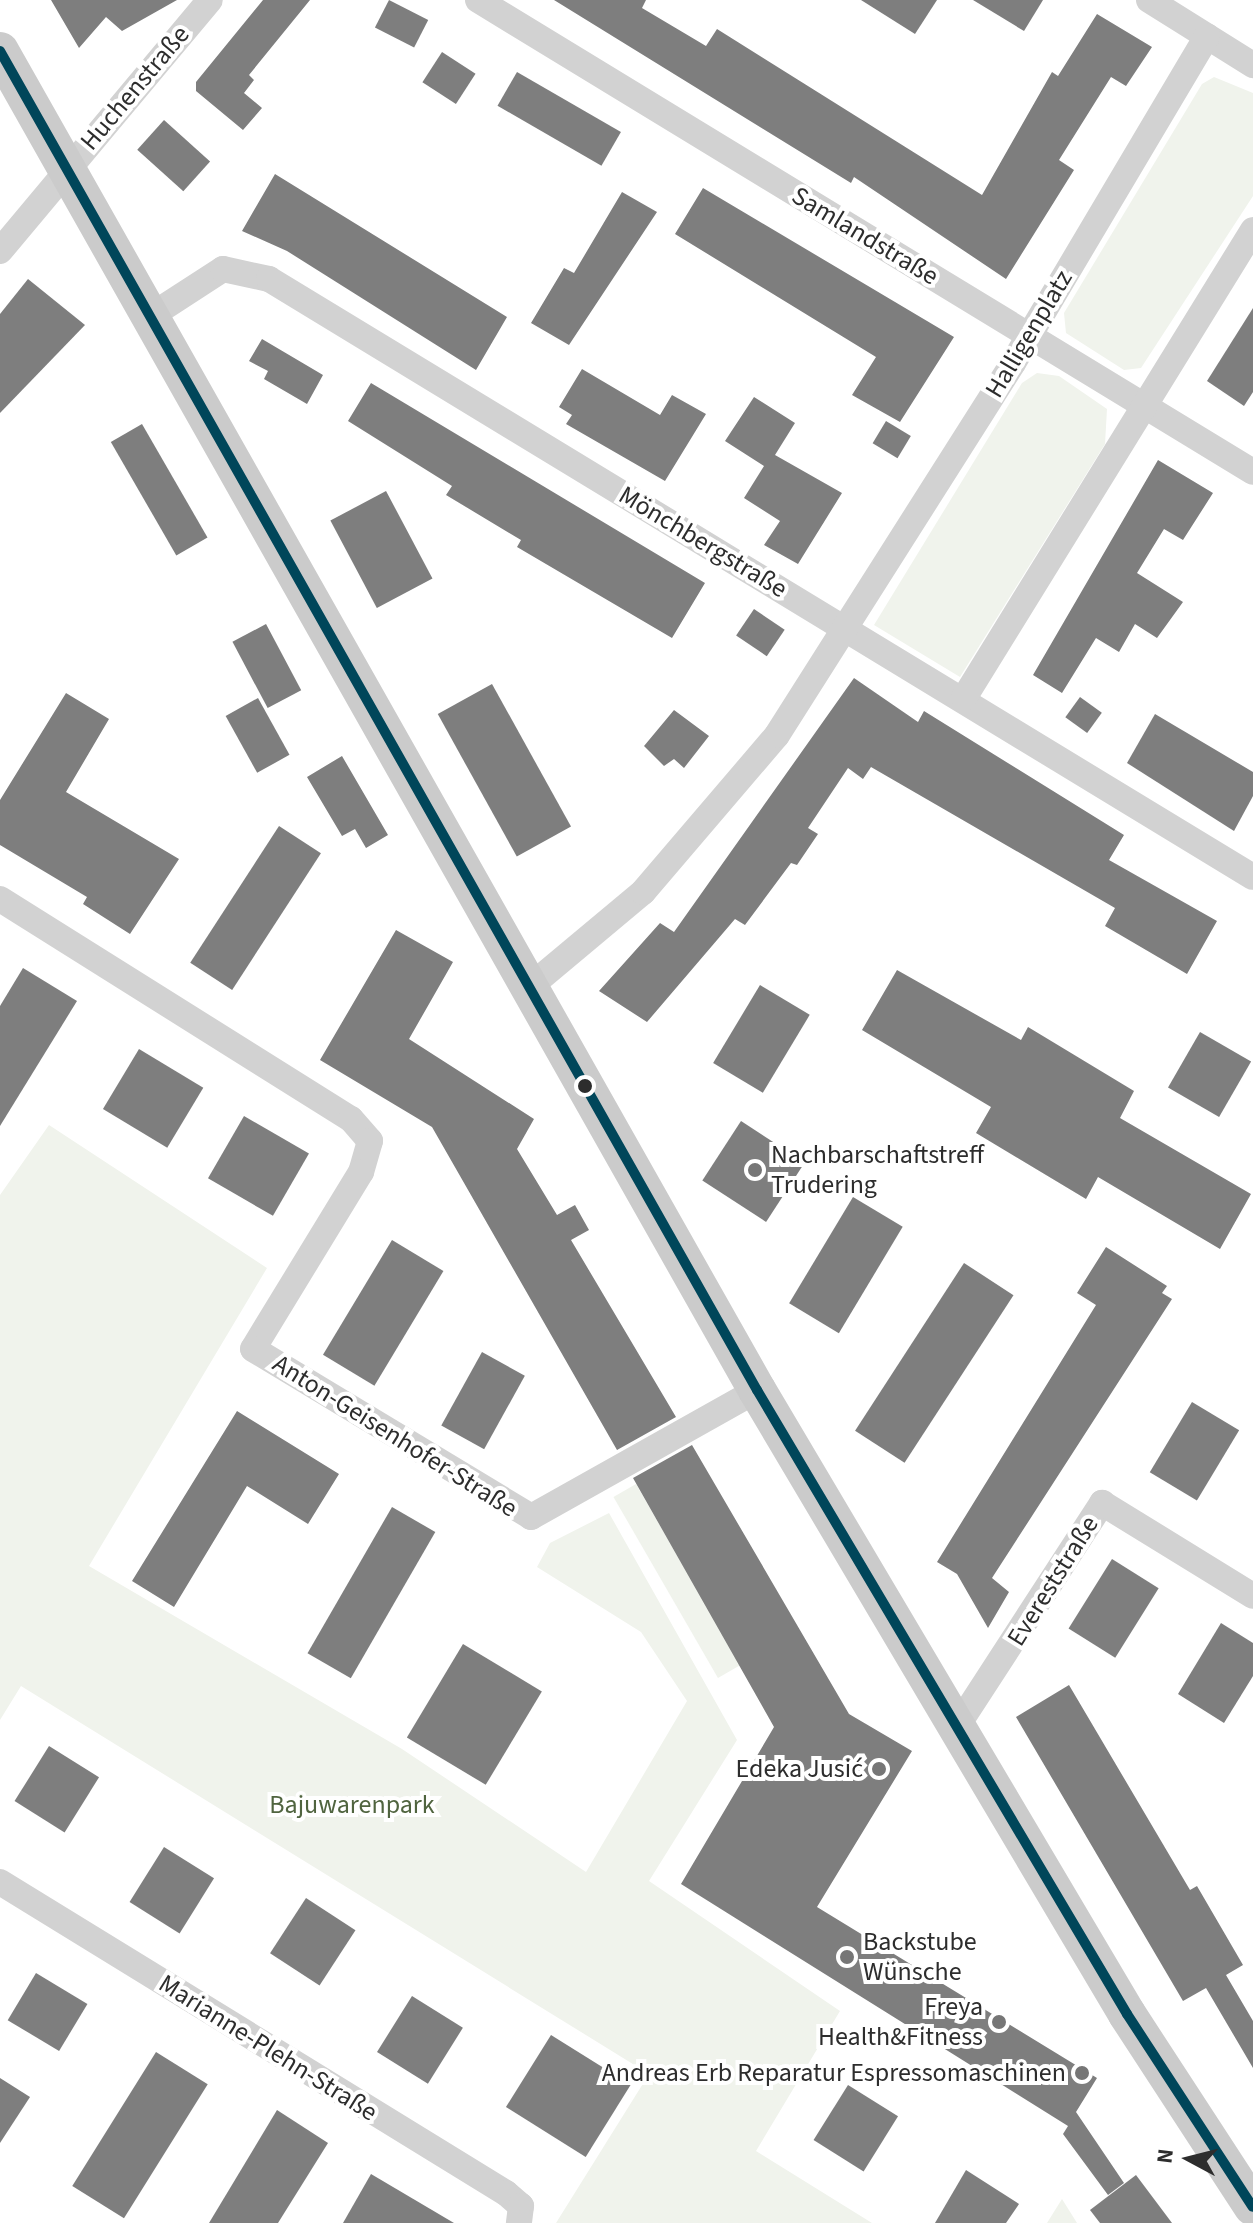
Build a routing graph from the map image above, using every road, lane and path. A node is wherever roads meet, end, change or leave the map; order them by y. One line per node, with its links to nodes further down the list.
1 (210, 0): 7 (street, Huchenstraße)
2 (478, 0): 11 (street, Samlandstraße)
3 (1149, 0): 4 (street)
4 (1207, 36): 6 (street); 11 (street, Halligenplatz)
5 (0, 51): 7 (main road)
6 (1253, 65)
7 (66, 169): 9 (street, Huchenstraße); 10 (main road)
8 (1253, 230): 12 (street)
9 (0, 251)
10 (149, 317): 14 (street, Mönchbergstraße); 18 (main road)
11 (1029, 336): 12 (street, Samlandstraße); 14 (street, Halligenplatz)
12 (1145, 407): 13 (street, Samlandstraße); 15 (street)
13 (1253, 472)
14 (846, 629): 15 (street, Mönchbergstraße); 18 (street, Halligenplatz)
15 (964, 698): 16 (street, Mönchbergstraße)
16 (1253, 877)
17 (0, 899): 19 (street, Anton-Geisenhofer-Straße)
18 (527, 989): 19 (main road)
19 (757, 1390): 21 (main road)
20 (1253, 1596): 21 (street, Evereststraße)
21 (958, 1725): 23 (main road)
22 (0, 1882): 24 (street, Marianne-Plehn-Straße)
23 (1253, 2207)
24 (519, 2223)

